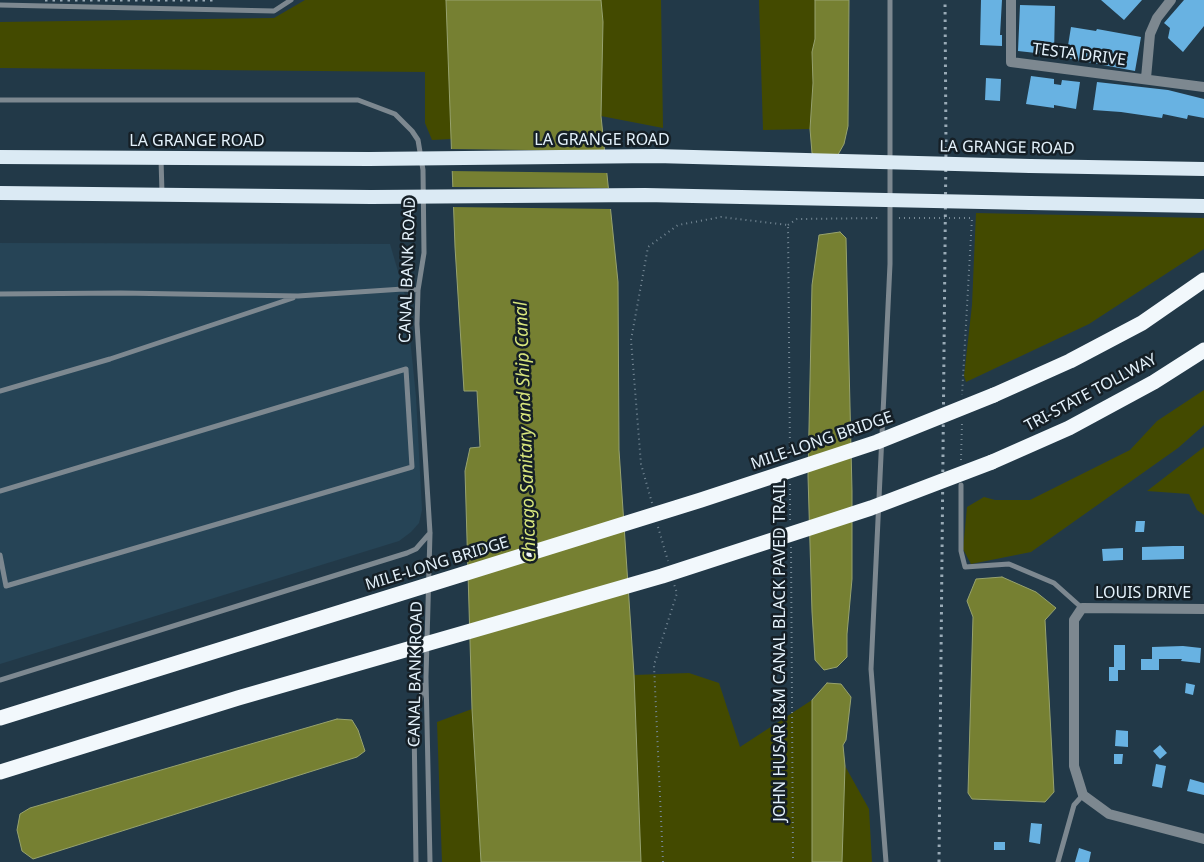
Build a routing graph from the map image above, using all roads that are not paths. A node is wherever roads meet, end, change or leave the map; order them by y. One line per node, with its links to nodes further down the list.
1 (291, 0): 5 (lane)
2 (890, 0): 35 (lane)
3 (1011, 0): 6 (street, TESTA DRIVE)
4 (1165, 2): 6 (street)
5 (0, 5)
6 (1146, 78): 7 (street, TESTA DRIVE)
7 (1204, 86)
8 (0, 100): 16 (lane, CANAL BANK ROAD)
9 (0, 157): 10 (highway, LA GRANGE ROAD)
10 (161, 158): 11 (highway, LA GRANGE ROAD, bridge); 13 (lane)
11 (1204, 169)
12 (0, 193): 13 (highway)
13 (162, 194): 14 (highway, bridge)
14 (1204, 206)
15 (1204, 280): 29 (highway, MILE-LONG BRIDGE, bridge)
16 (418, 290): 18 (lane); 23 (lane, CANAL BANK ROAD)
17 (0, 294): 18 (lane)
18 (298, 296): 20 (lane)
19 (1204, 350): 30 (highway, TRI-STATE TOLLWAY, bridge)
20 (0, 391)
21 (961, 484): 25 (lane)
22 (0, 491): 24 (lane)
23 (430, 533): 27 (lane, CANAL BANK ROAD); 28 (lane)
24 (0, 555)
25 (1082, 608): 26 (street, LOUIS DRIVE); 31 (street)
26 (1204, 609)
27 (426, 677): 33 (lane); 34 (lane, CANAL BANK ROAD)
28 (0, 680)
29 (0, 718)
30 (0, 772)
31 (1083, 795): 32 (street); 36 (lane)
32 (1204, 839)
33 (416, 862)
34 (430, 862)
35 (886, 862)
36 (1058, 862)

